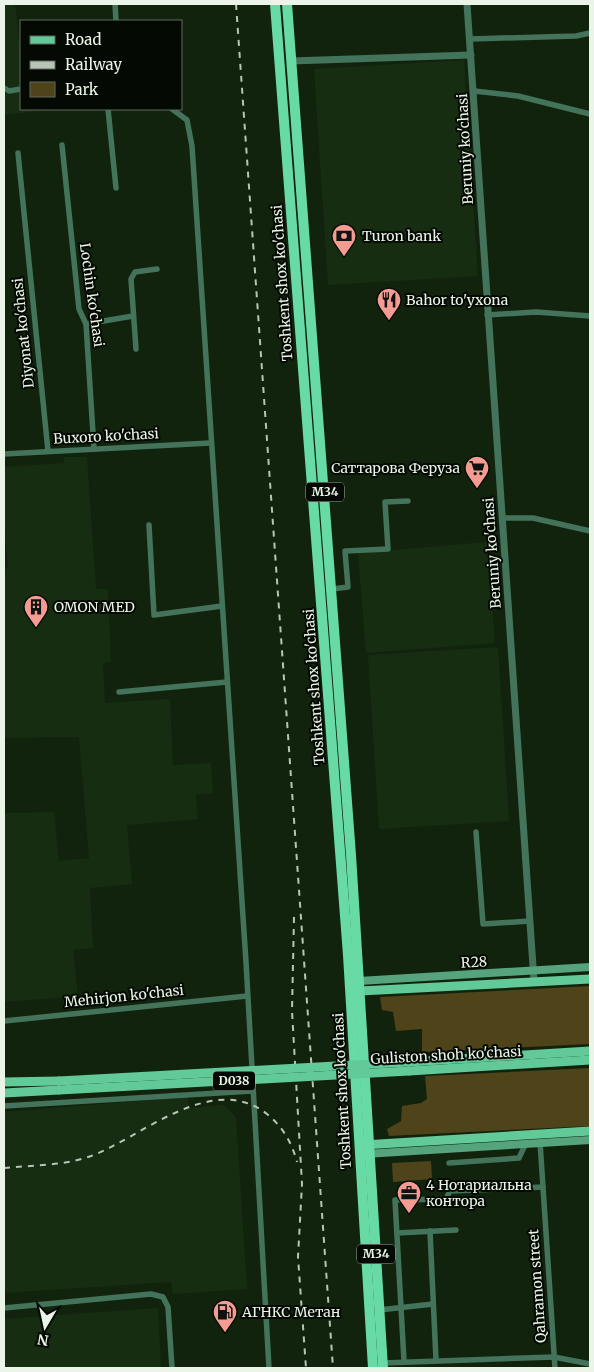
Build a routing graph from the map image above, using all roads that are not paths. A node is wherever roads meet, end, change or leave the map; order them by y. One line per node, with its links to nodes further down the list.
1 (115, 4): 5 (street)
2 (275, 4): 39 (highway, Toshkent shox ko'chasi / M34)
3 (287, 4): 9 (highway, Toshkent shox ko'chasi / M34)
4 (467, 4): 7 (street, Beruniy ko'chasi)
5 (116, 20)
6 (590, 33): 7 (street)
7 (470, 38): 8 (street, Beruniy ko'chasi)
8 (471, 55): 9 (street); 12 (street, Beruniy ko'chasi)
9 (292, 61): 34 (highway, Toshkent shox ko'chasi / M34)
10 (4, 89): 11 (street); 13 (street)
11 (20, 89)
12 (474, 91): 16 (street); 21 (street, Beruniy ko'chasi)
13 (4, 94)
14 (108, 110): 19 (street)
15 (173, 110): 26 (street)
16 (590, 114)
17 (62, 145): 24 (street, Lochin ko'chasi)
18 (18, 153): 28 (street, Diyonat ko'chasi)
19 (116, 188)
20 (157, 269): 22 (street)
21 (487, 315): 23 (street); 31 (street, Beruniy ko'chasi)
22 (133, 316): 24 (street); 25 (street)
23 (590, 316)
24 (86, 324): 27 (street, Lochin ko'chasi)
25 (136, 349)
26 (210, 443): 27 (street, Buxoro ko'chasi); 35 (street)
27 (94, 449): 28 (street, Buxoro ko'chasi)
28 (48, 451): 29 (street, Buxoro ko'chasi)
29 (4, 454)
30 (408, 500): 34 (street)
31 (502, 518): 33 (street); 41 (street, Beruniy ko'chasi)
32 (149, 525): 35 (street)
33 (590, 531)
34 (332, 589): 38 (highway, Toshkent shox ko'chasi / M34)
35 (222, 606): 36 (street)
36 (227, 682): 37 (street); 47 (street)
37 (119, 692)
38 (349, 820): 39 (highway); 46 (highway, Toshkent shox ko'chasi / M34)
39 (337, 822): 62 (highway, Toshkent shox ko'chasi / M34)
40 (476, 832): 41 (street)
41 (530, 921): 43 (street, Beruniy ko'chasi)
42 (590, 967): 43 (main road, R28)
43 (534, 971): 45 (street, Beruniy ko'chasi); 46 (main road, R28)
44 (590, 978): 45 (main road)
45 (534, 981): 46 (main road)
46 (360, 986): 62 (highway, Toshkent shox ko'chasi / M34)
47 (247, 996): 48 (street, Mehirjon ko'chasi); 54 (street)
48 (4, 1021)
49 (590, 1051): 51 (main road, Guliston shoh ko'chasi / D038)
50 (590, 1060): 51 (main road, Guliston shoh ko'chasi / D038)
51 (408, 1067): 53 (main road, Guliston shoh ko'chasi / D038, bridge)
52 (4, 1082): 53 (main road, Guliston shoh ko'chasi / D038)
53 (59, 1086): 55 (main road, Guliston shoh ko'chasi / D038)
54 (252, 1091): 56 (street); 80 (street)
55 (4, 1093)
56 (4, 1106)
57 (590, 1131): 62 (main road)
58 (590, 1140): 59 (main road)
59 (540, 1142): 60 (main road); 65 (street, Qahramon street)
60 (526, 1143): 61 (main road); 63 (street)
61 (482, 1146): 62 (main road); 63 (street)
62 (365, 1150): 72 (highway, Toshkent shox ko'chasi / M34); 73 (highway, Toshkent shox ko'chasi / M34)
63 (484, 1160): 64 (street)
64 (450, 1163)
65 (543, 1186): 68 (street); 74 (street, Qahramon street)
66 (456, 1230): 67 (street)
67 (430, 1231): 68 (street); 69 (street)
68 (397, 1233): 70 (street)
69 (433, 1304): 70 (street); 75 (street)
70 (402, 1306): 72 (street); 76 (street)
71 (4, 1308): 79 (street)
72 (379, 1310): 73 (highway, Toshkent shox ko'chasi / M34)
73 (375, 1327): 78 (highway, Toshkent shox ko'chasi / M34); 81 (highway, Toshkent shox ko'chasi / M34)
74 (554, 1357): 75 (street); 77 (street); 82 (street, Qahramon street)
75 (436, 1360): 76 (street)
76 (404, 1361): 78 (street)
77 (590, 1364)
78 (383, 1366)
79 (172, 1368)
80 (269, 1368)
81 (373, 1368)
82 (555, 1368)

